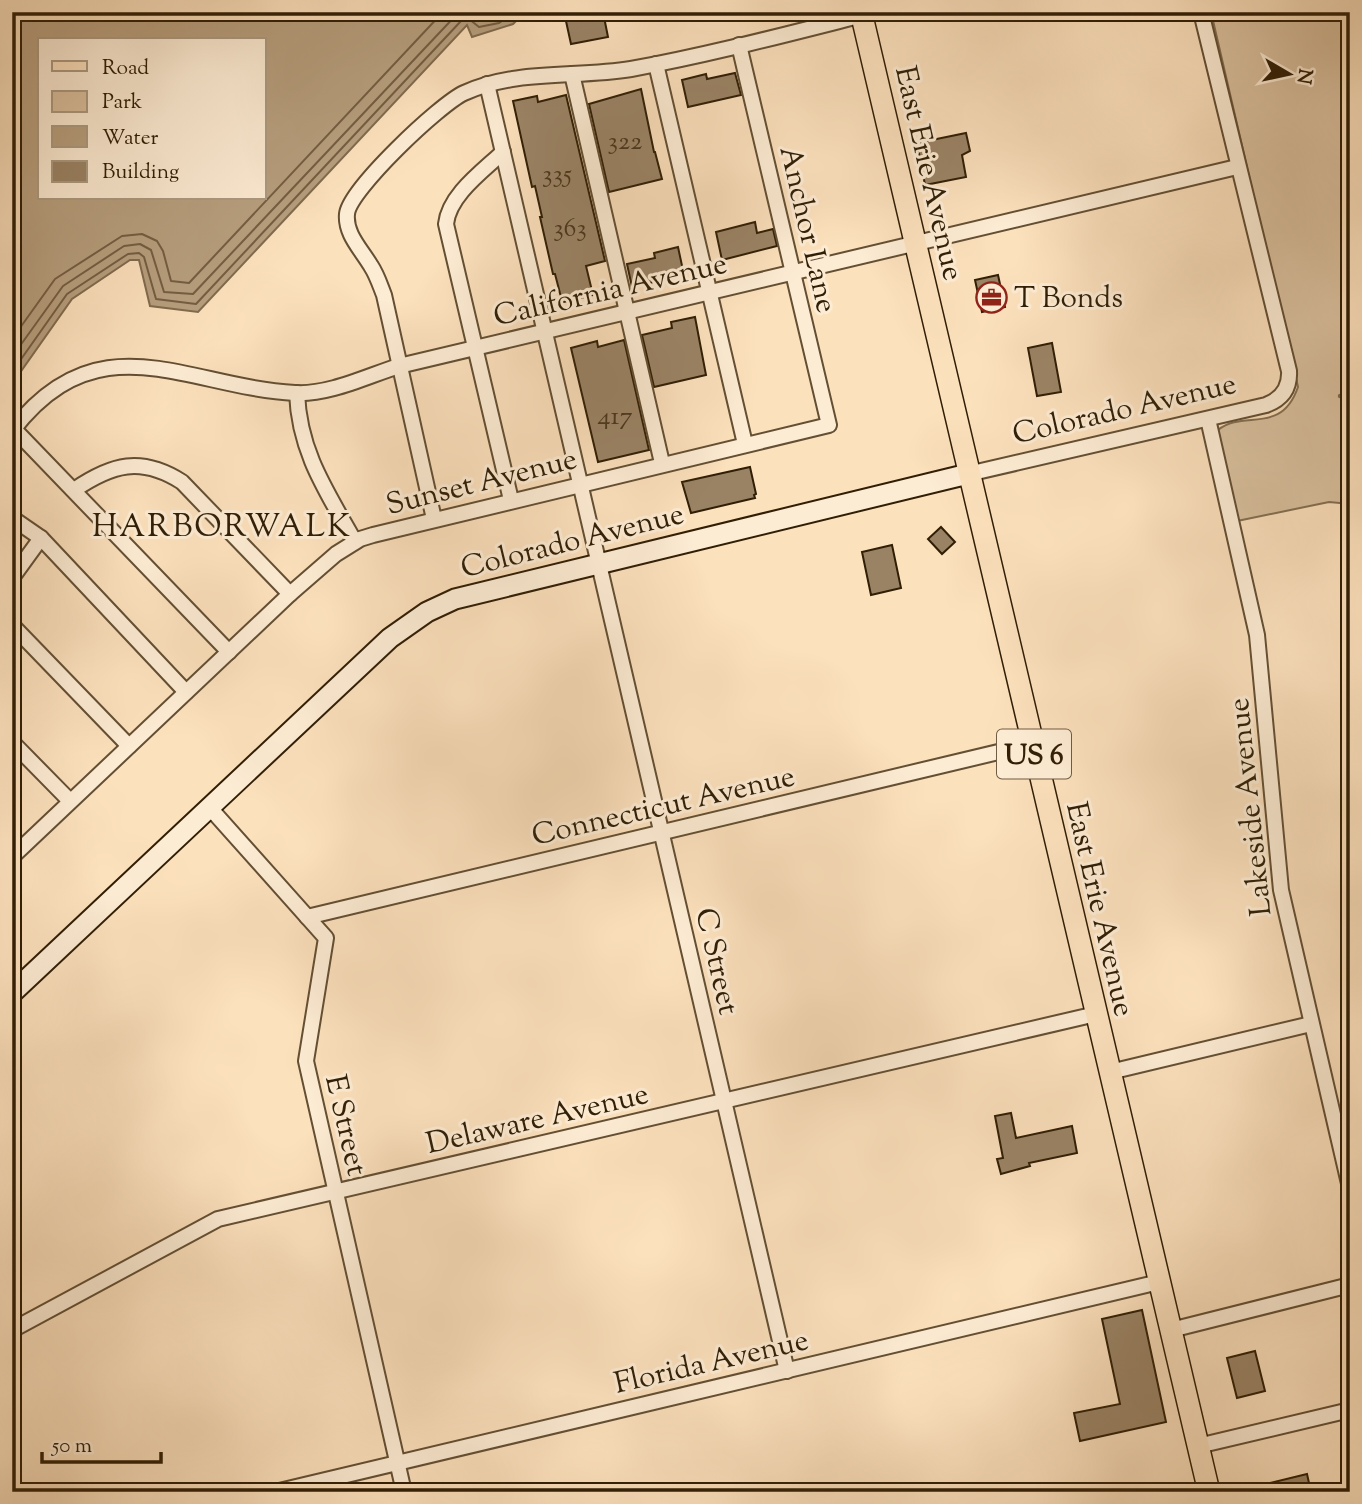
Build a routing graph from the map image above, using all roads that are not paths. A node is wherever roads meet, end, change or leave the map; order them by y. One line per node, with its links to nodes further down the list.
1 (1201, 12): 8 (street)
2 (866, 13): 3 (street); 9 (main road, East Erie Avenue / US 6)
3 (739, 45): 4 (street); 10 (street, Anchor Lane)
4 (656, 64): 5 (street); 11 (street)
5 (572, 74): 6 (street); 12 (street)
6 (487, 85): 7 (street, C Street); 15 (street)
7 (503, 152): 13 (street, C Street); 14 (street)
8 (1237, 167): 9 (street, California Avenue); 17 (street, Colorado Avenue)
9 (917, 243): 10 (street, California Avenue); 22 (main road, East Erie Avenue / US 6)
10 (793, 272): 11 (street, California Avenue); 18 (street, Anchor Lane)
11 (710, 292): 12 (street, California Avenue); 20 (street)
12 (627, 312): 13 (street, California Avenue); 21 (street)
13 (545, 332): 14 (street, California Avenue); 23 (street, C Street)
14 (475, 348): 15 (street, California Avenue); 25 (street)
15 (399, 366): 16 (street, California Avenue); 27 (street)
16 (298, 393): 19 (street, California Avenue); 29 (street)
17 (1208, 419): 22 (street, Colorado Avenue); 46 (street, Lakeside Avenue)
18 (829, 425): 20 (street, Sunset Avenue)
19 (13, 430): 24 (street)
20 (745, 444): 21 (street, Sunset Avenue)
21 (662, 463): 23 (street, Sunset Avenue)
22 (968, 474): 30 (main road, Colorado Avenue); 37 (main road, East Erie Avenue / US 6)
23 (580, 484): 25 (street, Sunset Avenue); 30 (street, C Street)
24 (74, 490): 32 (street); 34 (street)
25 (511, 500): 27 (street, Sunset Avenue)
26 (12, 518): 28 (street)
27 (434, 519): 29 (street, Sunset Avenue)
28 (41, 538): 31 (street); 35 (street)
29 (355, 542): 32 (street, Sunset Avenue)
30 (600, 563): 40 (main road, Colorado Avenue); 41 (street, C Street)
31 (12, 578)
32 (290, 594): 34 (street, Sunset Avenue)
33 (12, 625): 38 (street)
34 (229, 652): 35 (street, Sunset Avenue)
35 (186, 692): 38 (street, Sunset Avenue)
36 (12, 742): 39 (street)
37 (1032, 744): 41 (street, Connecticut Avenue); 45 (main road, East Erie Avenue / US 6)
38 (129, 746): 39 (street, Sunset Avenue)
39 (70, 801): 42 (street, Sunset Avenue)
40 (210, 808): 43 (street, E Street); 44 (main road, Colorado Avenue)
41 (662, 832): 43 (street, Connecticut Avenue); 48 (street, C Street)
42 (12, 857)
43 (307, 917): 50 (street, E Street)
44 (12, 993)
45 (1096, 1014): 47 (main road, East Erie Avenue / US 6); 48 (street, Delaware Avenue)
46 (1311, 1024): 47 (street); 49 (street, Lakeside Avenue)
47 (1110, 1072): 51 (main road, East Erie Avenue / US 6)
48 (723, 1101): 50 (street, Delaware Avenue); 55 (street, C Street)
49 (1350, 1188)
50 (335, 1192): 53 (street, Delaware Avenue); 58 (street, E Street)
51 (1159, 1282): 54 (main road, East Erie Avenue / US 6); 55 (street, Florida Avenue)
52 (1350, 1285): 54 (street)
53 (12, 1330)
54 (1171, 1331): 57 (main road, East Erie Avenue / US 6)
55 (787, 1370): 58 (street, Florida Avenue)
56 (1350, 1410): 57 (street)
57 (1198, 1446): 61 (main road, East Erie Avenue / US 6)
58 (398, 1463): 59 (street, Florida Avenue); 60 (street, E Street)
59 (275, 1492)
60 (404, 1492)
61 (1209, 1492)

